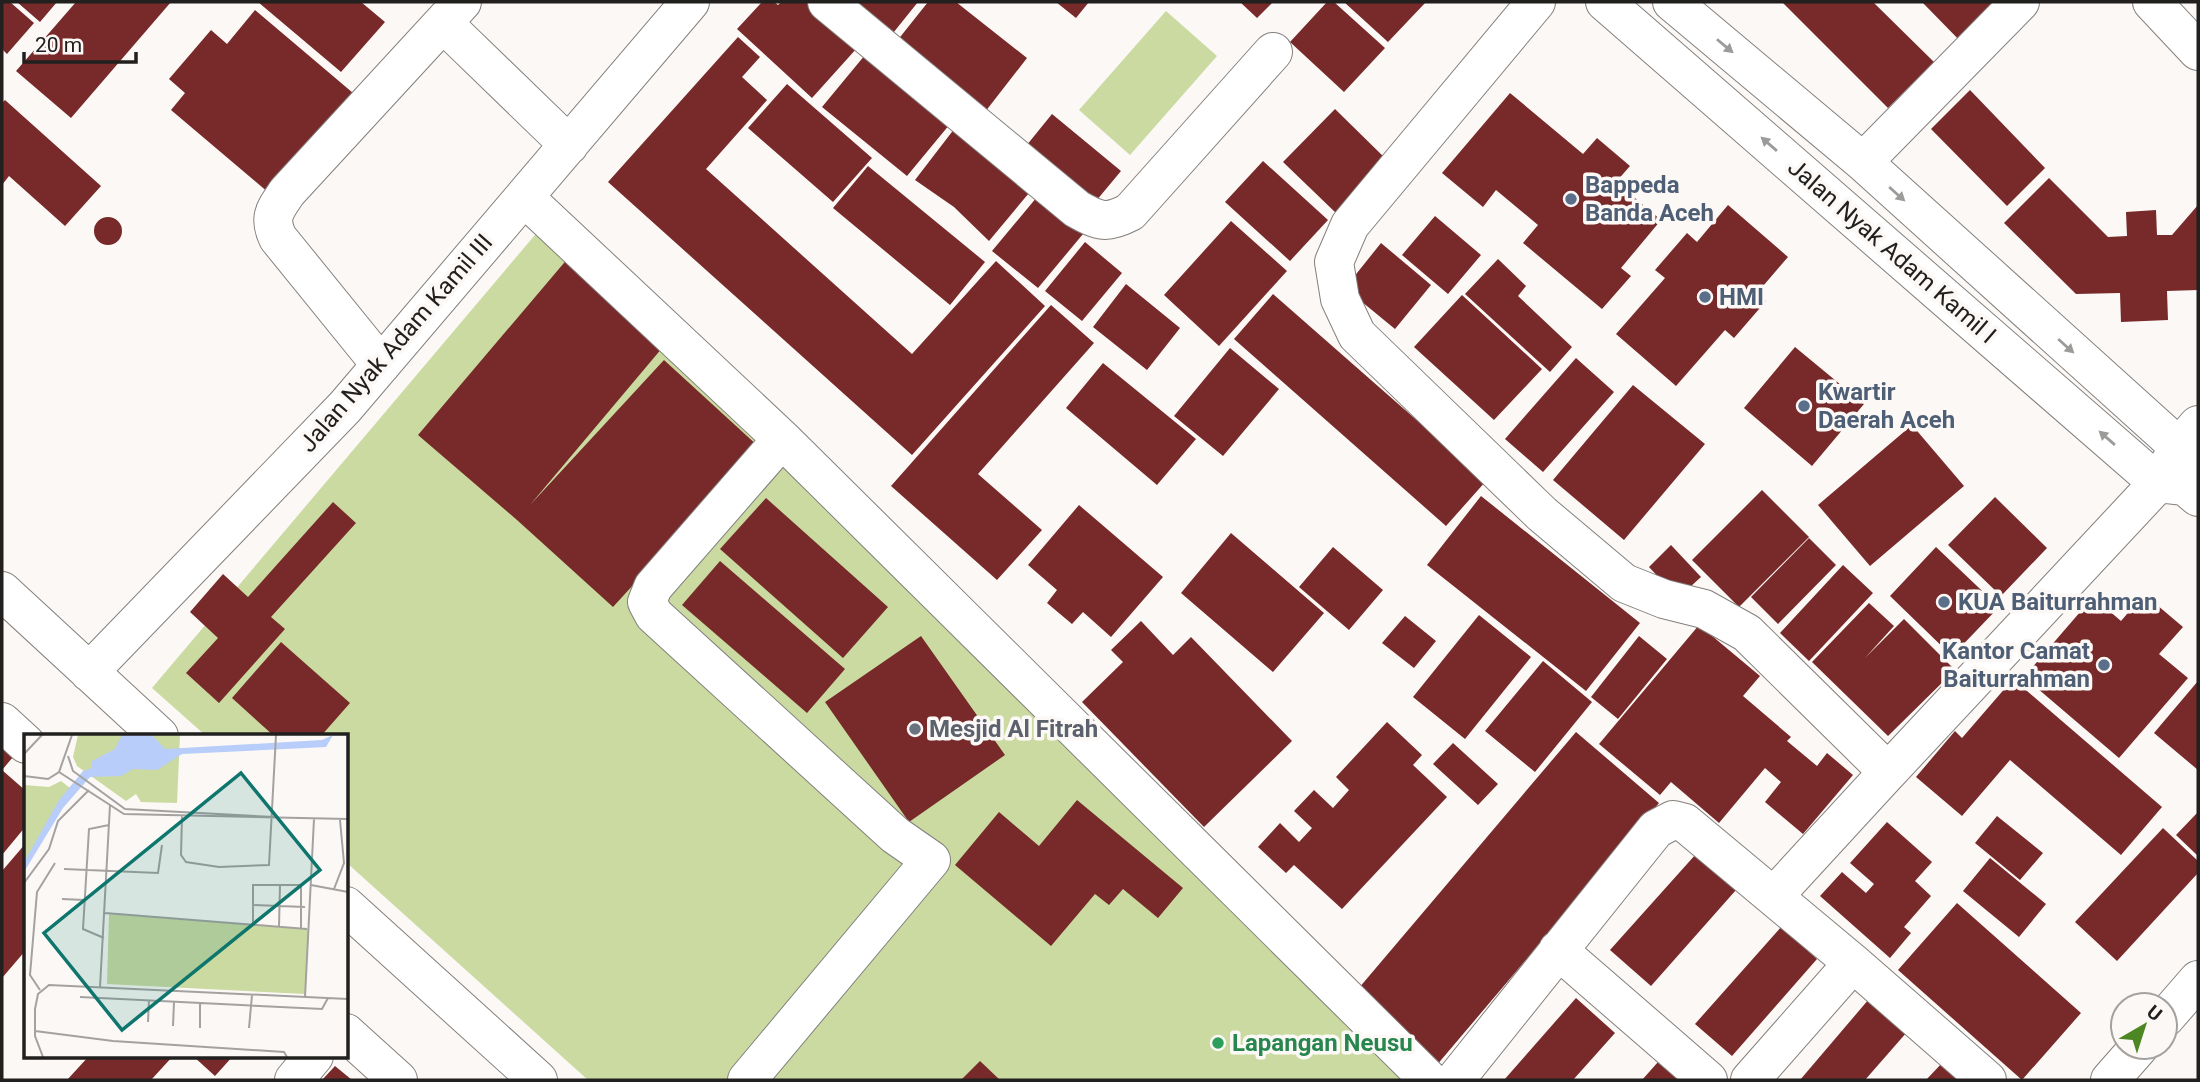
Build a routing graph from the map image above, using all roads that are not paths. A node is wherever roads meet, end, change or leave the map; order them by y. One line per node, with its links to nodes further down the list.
1 (690, 2): 11 (street, Jalan Nyak Adam Kamil III)
2 (827, 2): 10 (street)
3 (1536, 2): 23 (street)
4 (1605, 2): 17 (street, Jalan Nyak Adam Kamil I, one-way to 4)
5 (1672, 2): 12 (street, Jalan Nyak Adam Kamil I, one-way to 12)
6 (2020, 2): 12 (street)
7 (2152, 2): 9 (street)
8 (457, 7): 11 (street); 14 (street)
9 (2198, 51)
10 (1273, 52)
11 (569, 145): 13 (street, Jalan Nyak Adam Kamil III)
12 (1863, 162): 15 (street, Jalan Nyak Adam Kamil I, one-way to 15)
13 (524, 197): 14 (street, Jalan Nyak Adam Kamil III); 16 (street)
14 (380, 365): 19 (street, Jalan Nyak Adam Kamil III)
15 (2188, 436): 17 (street)
16 (782, 439): 36 (street); 37 (street)
17 (2181, 489): 23 (street)
18 (2, 591): 19 (street)
19 (89, 672): 21 (street)
20 (2, 722): 22 (street)
21 (157, 734)
22 (24, 742)
23 (1888, 772): 24 (street)
24 (1774, 896): 26 (street); 27 (street)
25 (348, 908): 35 (street)
26 (1558, 950): 38 (street); 39 (street)
27 (1853, 963): 40 (street); 41 (street)
28 (2198, 980): 29 (street)
29 (2179, 1002)
30 (348, 1035): 34 (street)
31 (312, 1058): 33 (street)
32 (2127, 1061): 42 (street)
33 (294, 1080)
34 (398, 1080)
35 (538, 1080)
36 (747, 1080)
37 (1429, 1080)
38 (1455, 1080)
39 (1708, 1080)
40 (1750, 1080)
41 (1987, 1080)
42 (2110, 1080)

